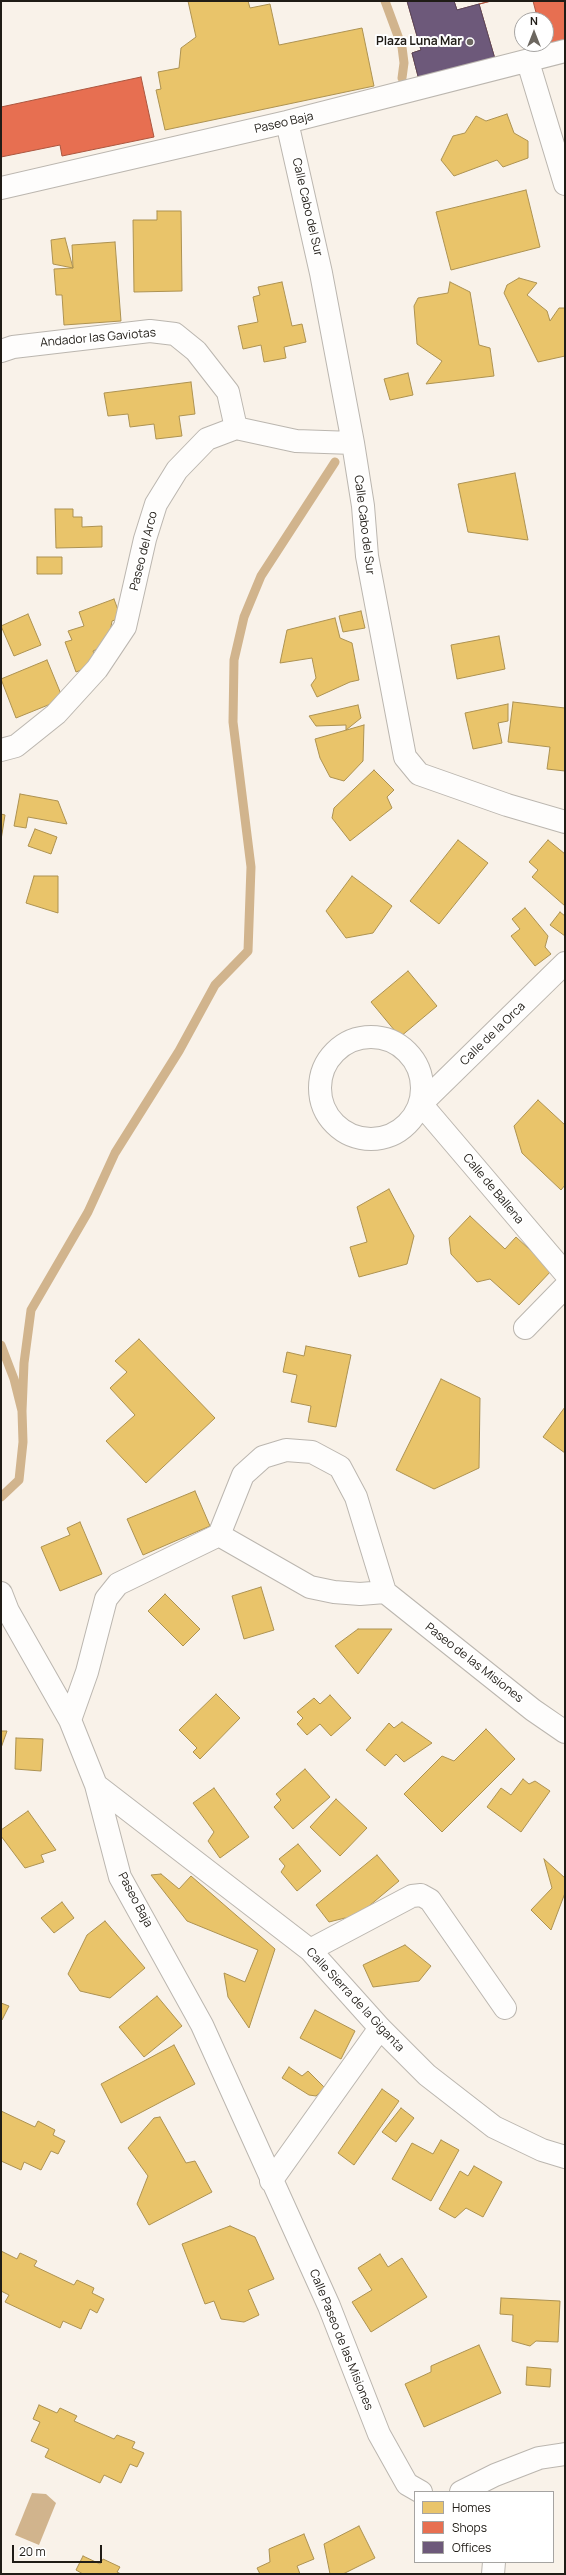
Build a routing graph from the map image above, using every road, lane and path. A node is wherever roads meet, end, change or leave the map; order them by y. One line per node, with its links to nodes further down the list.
1 (565, 52): 2 (street, Paseo Baja)
2 (528, 62): 3 (street, Paseo Baja); 4 (street)
3 (287, 122): 5 (street, Paseo Baja); 8 (street, Calle Cabo del Sur)
4 (565, 184)
5 (1, 188)
6 (1, 351): 7 (street, Andador las Gaviotas)
7 (236, 428): 8 (street); 9 (street, Paseo del Arco)
8 (353, 443): 10 (street, Calle Cabo del Sur)
9 (1, 750)
10 (565, 822)
11 (565, 964): 12 (street, Calle de la Orca)
12 (421, 1104): 12 (street, Calle de la Orca); 13 (street, Calle de Ballena)
13 (565, 1273)
14 (565, 1287): 15 (street)
15 (525, 1328)
16 (219, 1535): 17 (street); 17 (street); 19 (street)
17 (385, 1592): 20 (street, Paseo de las Misiones)
18 (1, 1593): 19 (street, Paseo Baja)
19 (70, 1720): 21 (street, Paseo Baja)
20 (565, 1732)
21 (96, 1784): 22 (street, Calle Sierra de la Giganta); 26 (street, Paseo Baja)
22 (310, 1950): 23 (street); 24 (street, Calle Sierra de la Giganta)
23 (505, 2008)
24 (380, 2028): 25 (street, Calle Sierra de la Giganta); 26 (street)
25 (565, 2157)
26 (271, 2181): 29 (street, Calle Paseo de las Misiones)
27 (565, 2454): 28 (street)
28 (497, 2483): 30 (street)
29 (419, 2491)
30 (465, 2491)

